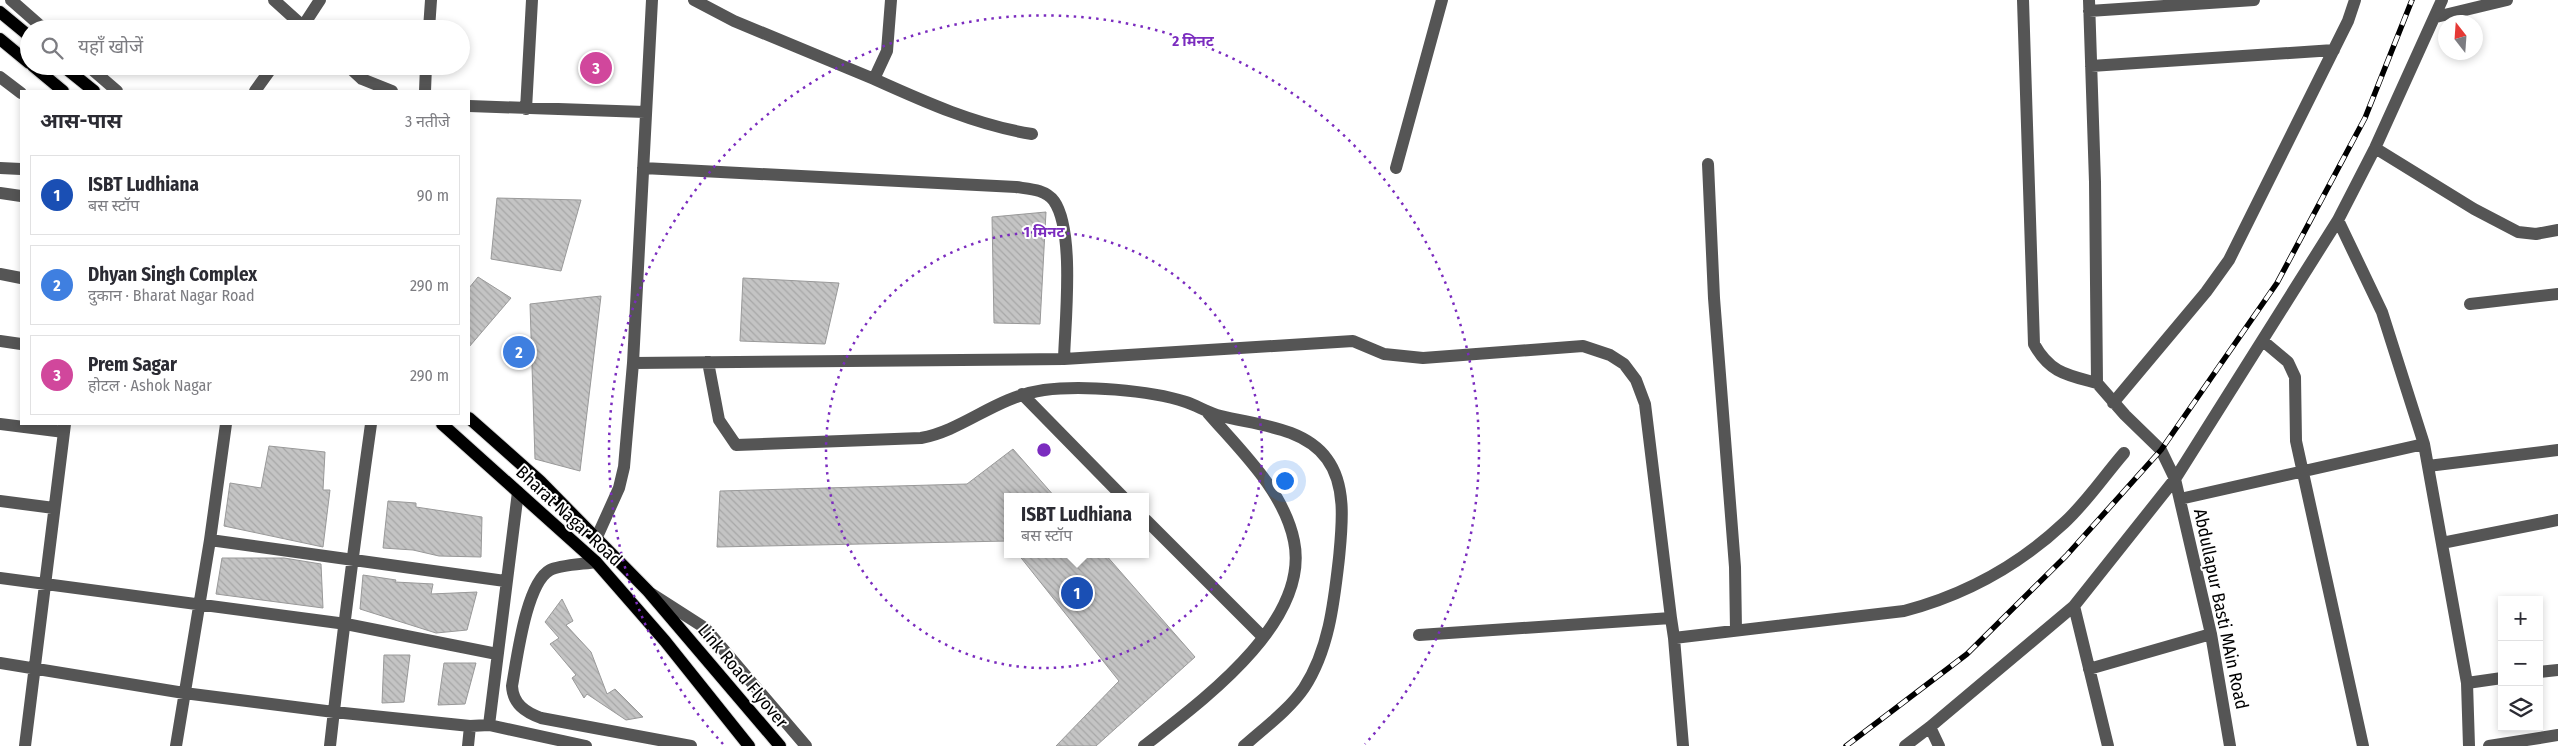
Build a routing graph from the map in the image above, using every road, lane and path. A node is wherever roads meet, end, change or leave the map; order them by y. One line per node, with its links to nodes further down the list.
1 (11, 0): 18 (street)
2 (274, 0): 19 (street)
3 (320, 0): 20 (street)
4 (431, 0): 21 (street)
5 (532, 0): 43 (street)
6 (652, 0): 44 (street)
7 (694, 0): 34 (street)
8 (891, 0): 34 (street)
9 (1442, 0): 50 (street)
10 (2023, 0): 66 (street)
11 (2254, 0): 15 (street)
12 (2355, 0): 24 (street)
13 (2442, 0): 17 (street)
14 (2507, 0): 17 (street)
15 (2089, 5): 26 (street)
16 (0, 12): 22 (main road)
17 (2436, 17): 46 (street)
18 (34, 20)
19 (295, 20)
20 (308, 20)
21 (430, 20)
22 (20, 29)
23 (0, 39): 25 (main road)
24 (2334, 50): 26 (street); 68 (street)
25 (20, 56)
26 (2091, 66): 66 (street)
27 (44, 75): 35 (main road)
28 (75, 75): 36 (main road)
29 (98, 75): 37 (street)
30 (266, 75): 38 (street)
31 (358, 75): 39 (street)
32 (426, 75): 40 (street)
33 (0, 77): 41 (street)
34 (874, 79): 45 (street)
35 (62, 90)
36 (93, 90)
37 (116, 90)
38 (255, 90)
39 (390, 90)
40 (425, 90)
41 (20, 92)
42 (470, 106): 43 (street)
43 (526, 109): 44 (street)
44 (645, 112): 49 (street)
45 (1032, 134)
46 (2375, 148): 54 (street); 55 (street)
47 (1708, 164): 103 (street)
48 (0, 168): 51 (street)
49 (643, 168): 63 (street); 65 (street)
50 (1396, 168)
51 (20, 169)
52 (0, 193): 53 (street)
53 (20, 196)
54 (2338, 220): 61 (street); 76 (street)
55 (2558, 230)
56 (0, 274): 57 (street)
57 (20, 278)
58 (2558, 294): 59 (street)
59 (2470, 304)
60 (0, 342): 62 (street)
61 (2263, 342): 80 (street); 81 (street)
62 (20, 344)
63 (1064, 359): 64 (street); 100 (street)
64 (708, 362): 65 (street); 67 (street)
65 (633, 364): 90 (street)
66 (2098, 383): 68 (street, Abdullapur Basti MAin Road)
67 (1022, 394): 69 (street); 83 (street)
68 (2113, 403): 81 (street, Abdullapur Basti MAin Road)
69 (1208, 413): 106 (street); 132 (street)
70 (470, 419): 90 (main road, Bharat Nagar Road)
71 (0, 424): 75 (street)
72 (226, 425): 89 (street)
73 (371, 425): 92 (street)
74 (443, 425): 82 (main road, Bharat Nagar Road)
75 (64, 428): 86 (street)
76 (2424, 444): 79 (street); 80 (street)
77 (2558, 450): 79 (street)
78 (2124, 453): 103 (street)
79 (2428, 466): 91 (street)
80 (2302, 471): 84 (street); 138 (street)
81 (2175, 479): 84 (street, Abdullapur Basti MAin Road); 99 (street)
82 (518, 492): 93 (main road, Bharat Nagar Road); 95 (street)
83 (1119, 493)
84 (2180, 499): 104 (street, Abdullapur Basti MAin Road)
85 (0, 501): 86 (street)
86 (54, 508): 96 (street)
87 (2558, 520): 91 (street)
88 (1149, 523): 106 (street)
89 (210, 540): 92 (street); 98 (street)
90 (596, 540): 97 (main road, Bharat Nagar Road)
91 (2442, 543): 115 (street)
92 (352, 560): 95 (street); 101 (street)
93 (596, 562): 127 (street); 128 (main road, Bharat Nagar Road)
94 (0, 578): 96 (street)
95 (505, 581): 108 (street)
96 (43, 584): 98 (street); 110 (street)
97 (648, 591): 102 (main road, Bharat Nagar Road); 130 (street)
98 (198, 605): 101 (street); 116 (street)
99 (2074, 606): 111 (street); 120 (street)
100 (1671, 618): 105 (street); 107 (street)
101 (346, 624): 108 (street); 117 (street)
102 (680, 628): 129 (main road, Link Road Flyover)
103 (1736, 630): 107 (street)
104 (2211, 634): 111 (street); 137 (street, Abdullapur Basti MAin Road)
105 (1419, 635)
106 (1263, 637): 131 (street)
107 (1674, 638): 133 (street)
108 (497, 654): 118 (street)
109 (0, 663): 110 (street)
110 (35, 667): 116 (street); 122 (street)
111 (2089, 669): 136 (street)
112 (2558, 670): 113 (street)
113 (2543, 672)
114 (2498, 679): 115 (street)
115 (2467, 683): 139 (street)
116 (184, 693): 117 (street); 123 (street)
117 (334, 712): 119 (street); 124 (street)
118 (489, 725): 119 (street); 126 (street)
119 (470, 726): 125 (street)
120 (1930, 727): 134 (street); 135 (street)
121 (2558, 735): 140 (street)
122 (25, 746)
123 (176, 746)
124 (330, 746)
125 (468, 746)
126 (586, 746)
127 (691, 746)
128 (749, 746)
129 (780, 746)
130 (806, 746)
131 (1144, 746)
132 (1244, 746)
133 (1683, 746)
134 (1905, 746)
135 (1939, 746)
136 (2108, 746)
137 (2230, 746)
138 (2363, 746)
139 (2468, 746)
140 (2489, 746)

